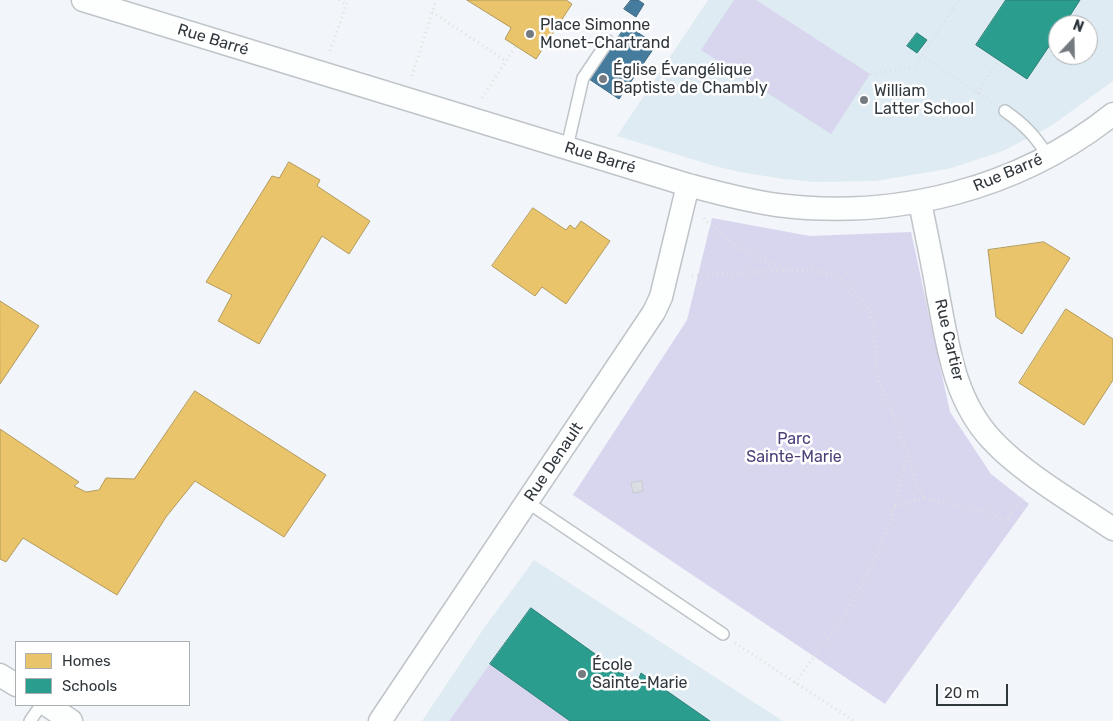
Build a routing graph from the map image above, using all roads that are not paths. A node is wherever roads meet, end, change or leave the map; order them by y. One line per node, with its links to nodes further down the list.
1 (83, 0): 5 (street, Rue Barré)
2 (608, 41): 5 (lane)
3 (1004, 111): 6 (lane)
4 (1113, 114): 6 (street, Rue Barré)
5 (567, 147): 7 (street, Rue Barré)
6 (1048, 156): 8 (street, Rue Barré)
7 (688, 185): 8 (street, Rue Barré); 9 (street, Rue Denault)
8 (920, 202): 10 (street, Rue Cartier)
9 (527, 502): 11 (lane); 18 (street, Rue Denault)
10 (1113, 529)
11 (723, 634)
12 (0, 675): 13 (street)
13 (15, 684)
14 (40, 706): 16 (lane)
15 (48, 706): 17 (street)
16 (30, 721)
17 (71, 721)
18 (380, 721)

